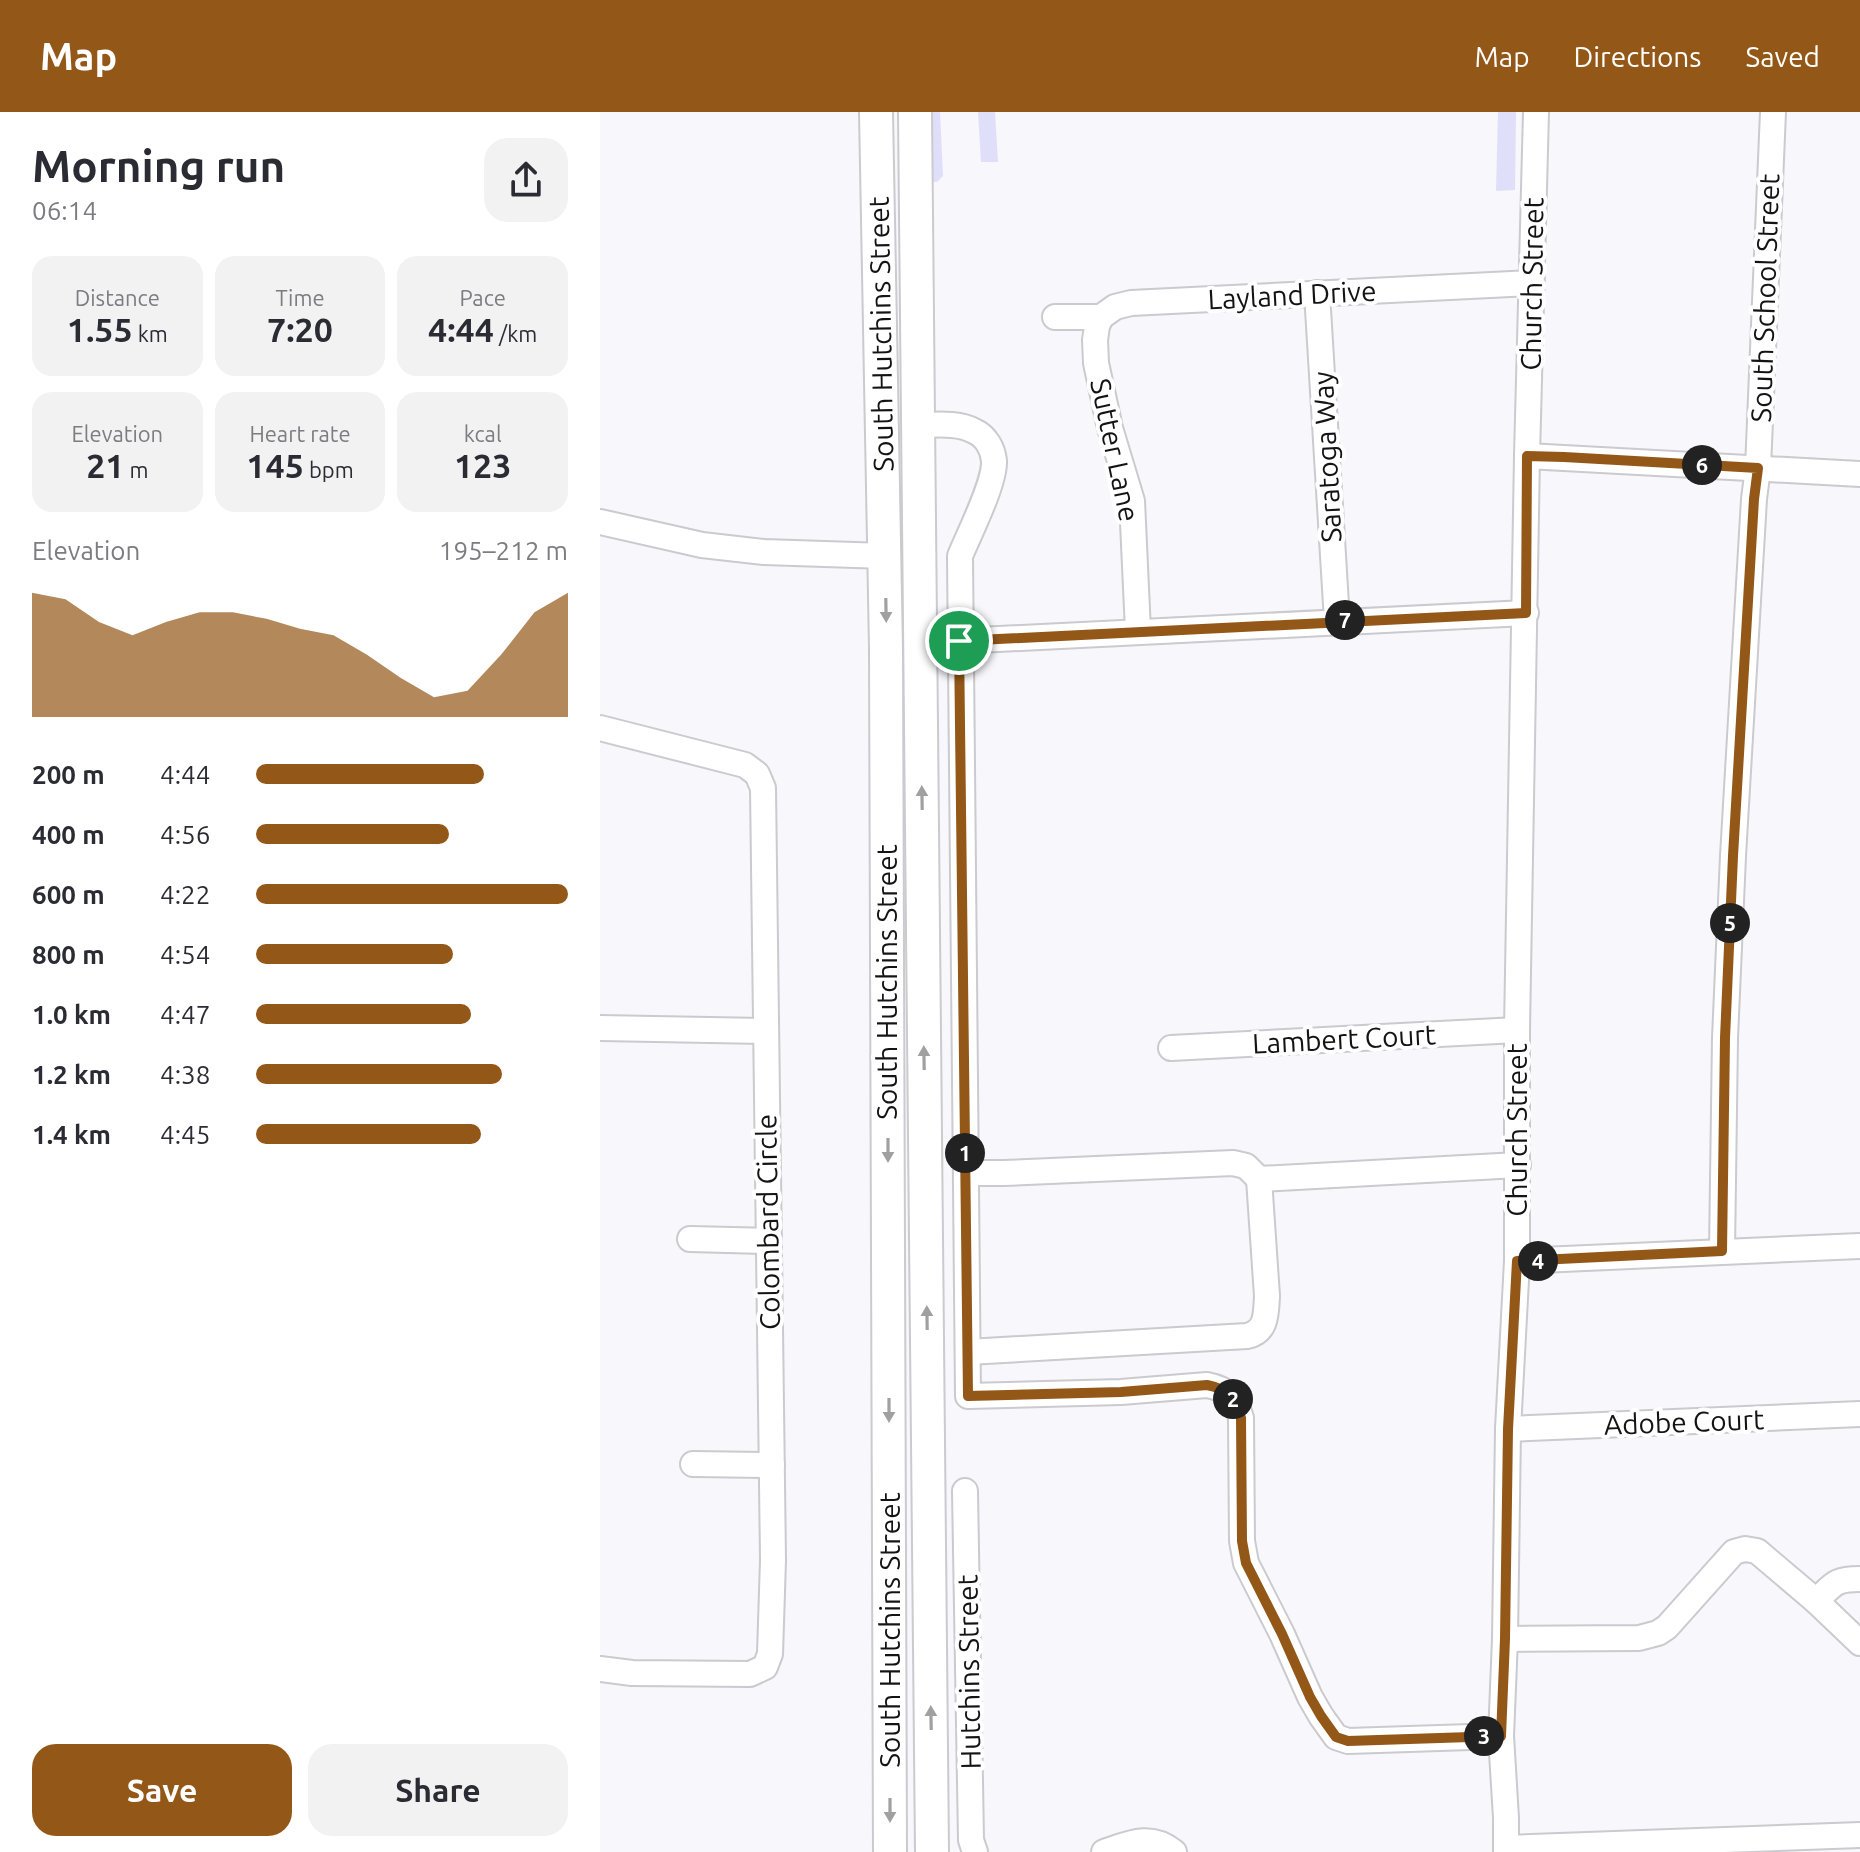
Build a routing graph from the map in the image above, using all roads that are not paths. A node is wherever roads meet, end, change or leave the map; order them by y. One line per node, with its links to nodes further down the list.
1 (876, 112): 14 (main road, South Hutchins Street)
2 (915, 112): 9 (main road, South Hutchins Street)
3 (1536, 112): 5 (street, Church Street)
4 (1773, 112): 11 (street, South School Street)
5 (1532, 283): 6 (street, Layland Drive); 10 (street, Church Street)
6 (1317, 293): 8 (street, Layland Drive); 16 (street, Saratoga Way)
7 (1055, 317): 8 (street, Layland Drive)
8 (1101, 317): 17 (street, Sutter Lane)
9 (918, 425): 18 (street); 47 (main road, South Hutchins Street, one-way to 9)
10 (1527, 456): 11 (street); 15 (street, Church Street)
11 (1758, 468): 12 (street); 30 (street, South School Street)
12 (1860, 474)
13 (601, 526): 14 (street)
14 (885, 556): 46 (main road, South Hutchins Street, one-way to 46)
15 (1526, 613): 16 (street); 21 (street, Church Street)
16 (1337, 621): 17 (street)
17 (1138, 631): 18 (street)
18 (959, 641): 25 (street)
19 (600, 728): 22 (street, Colombard Circle)
20 (600, 1028): 22 (street)
21 (1517, 1030): 23 (street, Lambert Court); 24 (street, Church Street)
22 (765, 1031): 28 (street, Colombard Circle)
23 (1171, 1048)
24 (1518, 1165): 26 (street); 31 (street, Church Street)
25 (966, 1173): 26 (street); 32 (street)
26 (1259, 1179): 32 (street)
27 (690, 1239): 28 (street)
28 (769, 1241): 36 (street, Colombard Circle)
29 (1860, 1246): 30 (street)
30 (1722, 1251): 31 (street)
31 (1517, 1261): 34 (street, Church Street)
32 (968, 1352): 43 (street)
33 (1860, 1414): 34 (street, Adobe Court)
34 (1508, 1429): 40 (street, Church Street)
35 (693, 1464): 36 (street)
36 (772, 1465): 42 (street, Colombard Circle)
37 (965, 1491): 48 (street, Hutchins Street)
38 (1860, 1579): 39 (street)
39 (1816, 1601): 40 (street); 41 (street)
40 (1505, 1639): 43 (street, Church Street)
41 (1860, 1643)
42 (600, 1669)
43 (1501, 1736): 45 (street, Church Street)
44 (1860, 1835): 45 (street)
45 (1506, 1850)
46 (890, 1852)
47 (932, 1852)
48 (975, 1852)
49 (1104, 1852): 50 (street)
50 (1174, 1852)

